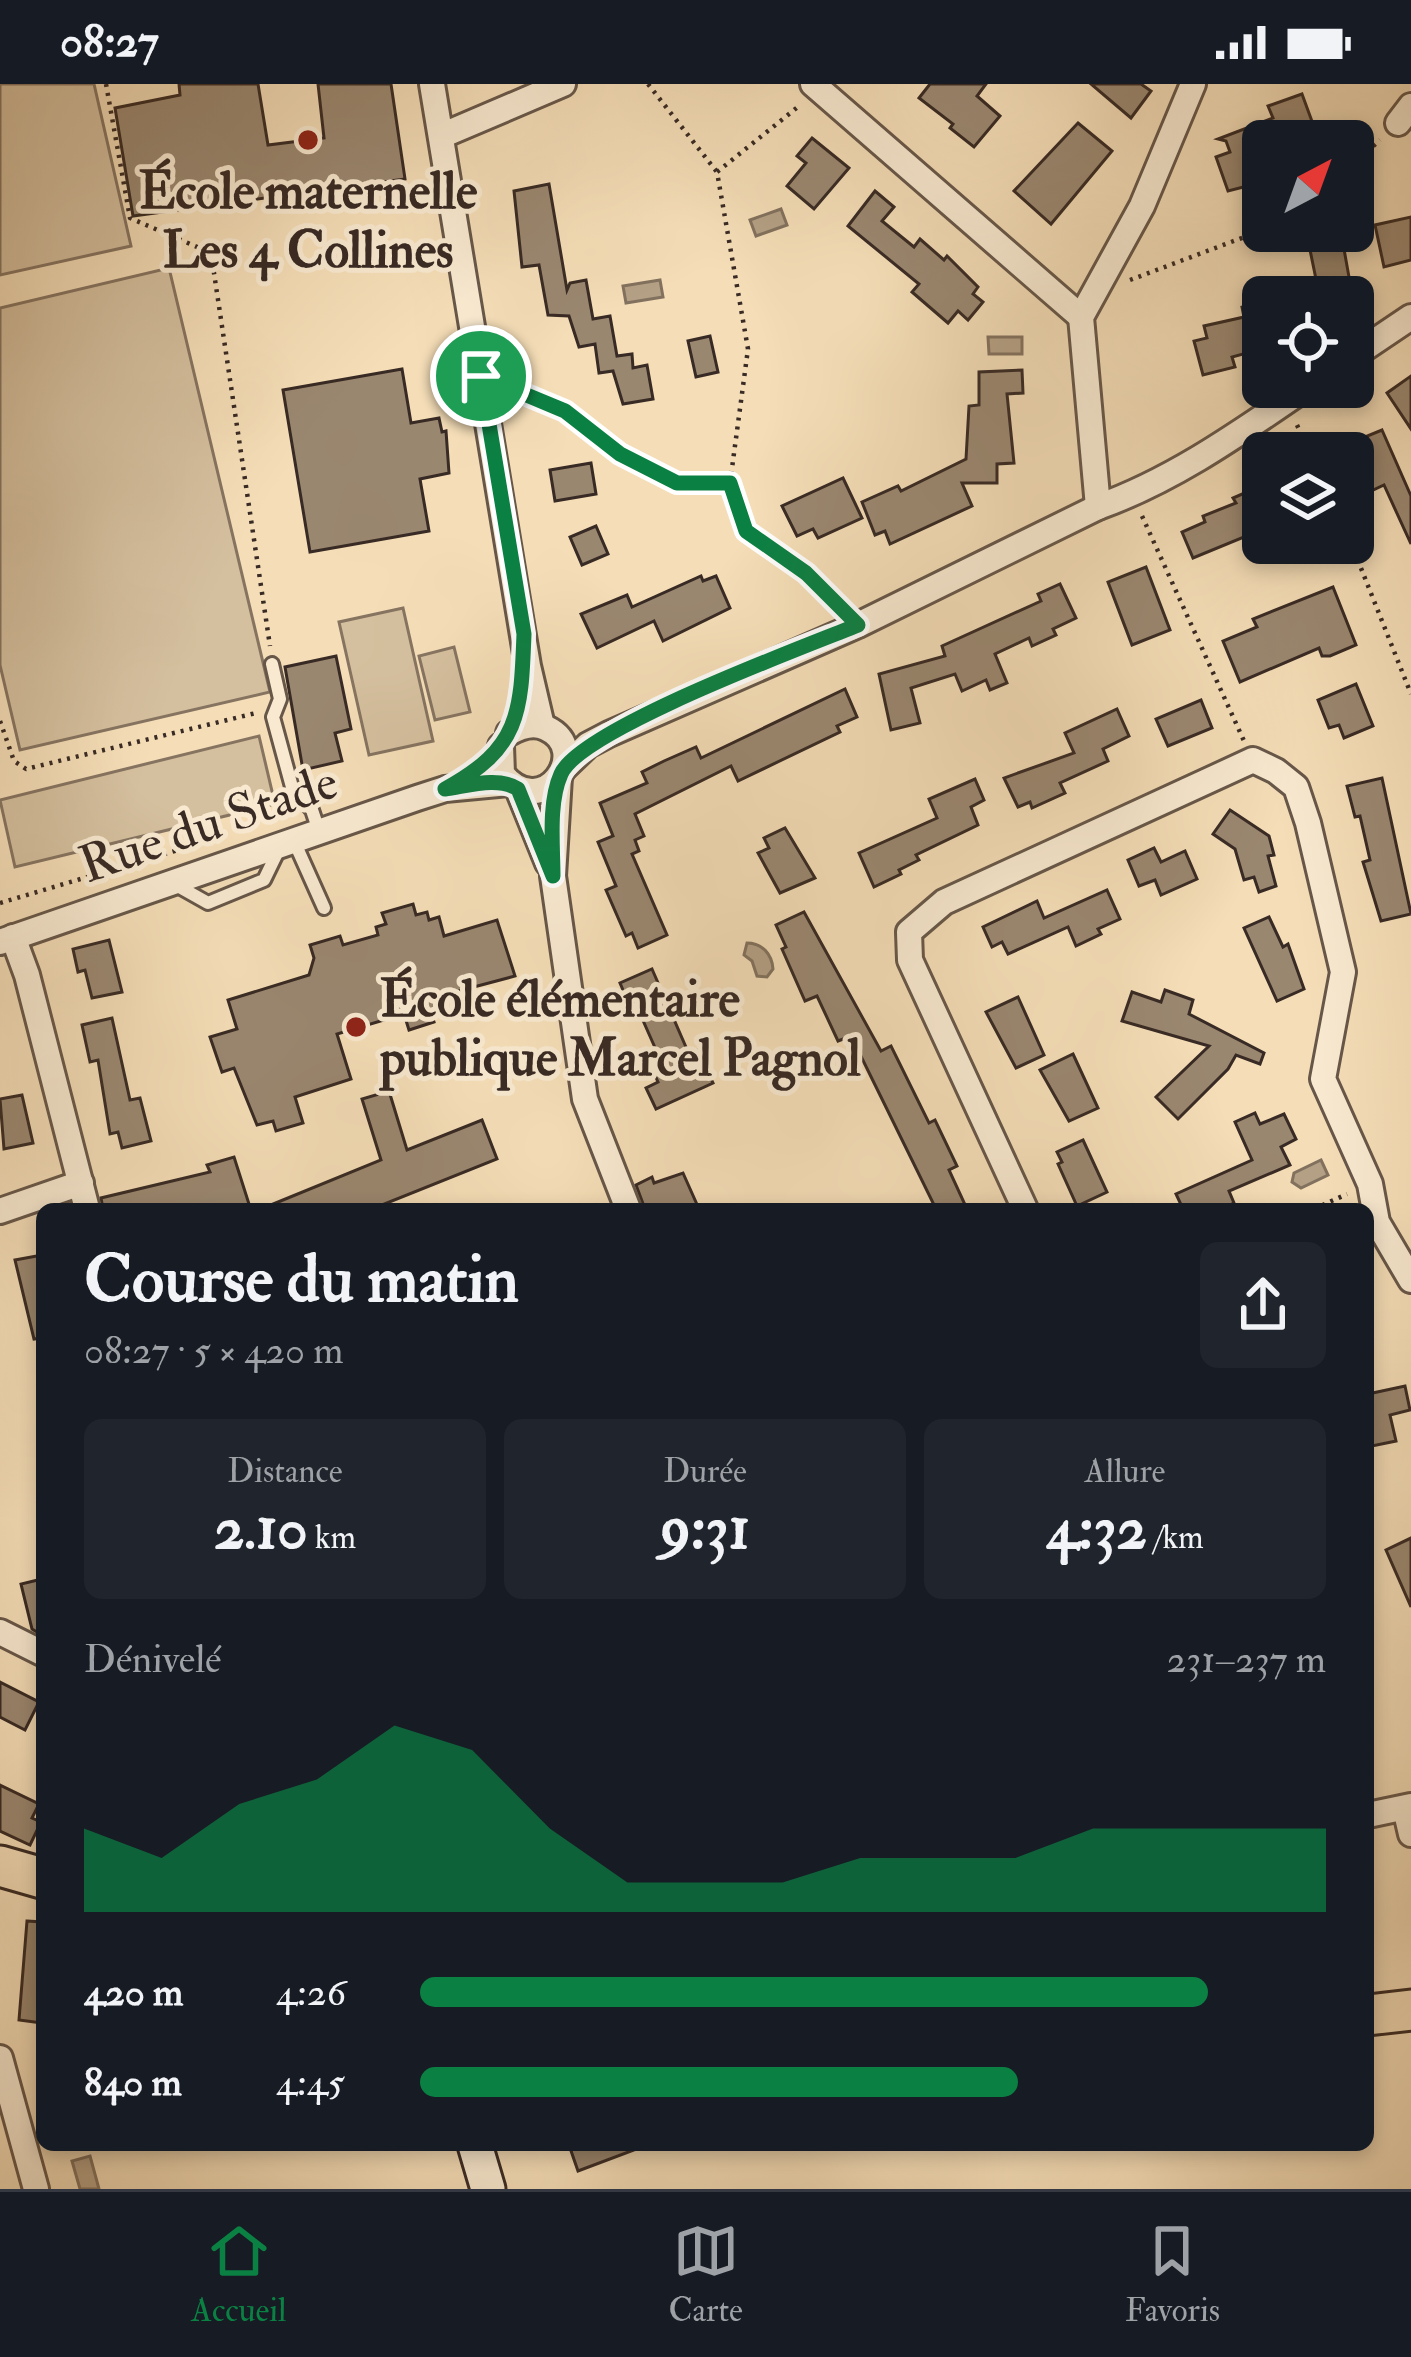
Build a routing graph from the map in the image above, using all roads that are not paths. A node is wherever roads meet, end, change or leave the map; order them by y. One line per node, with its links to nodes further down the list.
1 (563, 84): 5 (street)
2 (1193, 84): 6 (street)
3 (816, 87): 6 (street)
4 (434, 95): 5 (street)
5 (441, 136): 11 (street)
6 (1086, 306): 10 (street)
7 (1411, 317): 8 (street)
8 (1374, 342)
9 (1276, 408): 10 (street)
10 (1098, 507): 13 (street)
11 (524, 634): 14 (street); 15 (street)
12 (272, 664): 19 (lane)
13 (637, 721): 14 (street); 16 (street)
14 (546, 728): 15 (street); 16 (street)
15 (505, 740): 17 (street); 18 (street, Rue du Stade)
16 (561, 773): 17 (street); 21 (street)
17 (514, 786): 18 (street, Rue du Stade); 21 (street)
18 (445, 789): 19 (street, Rue du Stade)
19 (319, 832): 20 (street, Rue du Stade)
20 (287, 842): 22 (lane); 23 (street, Rue du Stade)
21 (553, 876): 26 (street)
22 (324, 908)
23 (6, 939): 24 (street)
24 (81, 1183): 25 (street); 30 (street)
25 (86, 1203)
26 (626, 1203)
27 (1022, 1203): 28 (street)
28 (1374, 1203)
29 (1374, 1206): 31 (street)
30 (0, 1211)
31 (1411, 1280)
32 (0, 1632): 33 (street)
33 (36, 1650)
34 (1408, 1807): 35 (street); 36 (street)
35 (1374, 1814)
36 (1411, 1834)
37 (1411, 2010): 38 (main road)
38 (1374, 2014)
39 (0, 2058): 41 (street)
40 (477, 2151): 42 (street)
41 (36, 2189)
42 (488, 2189)

